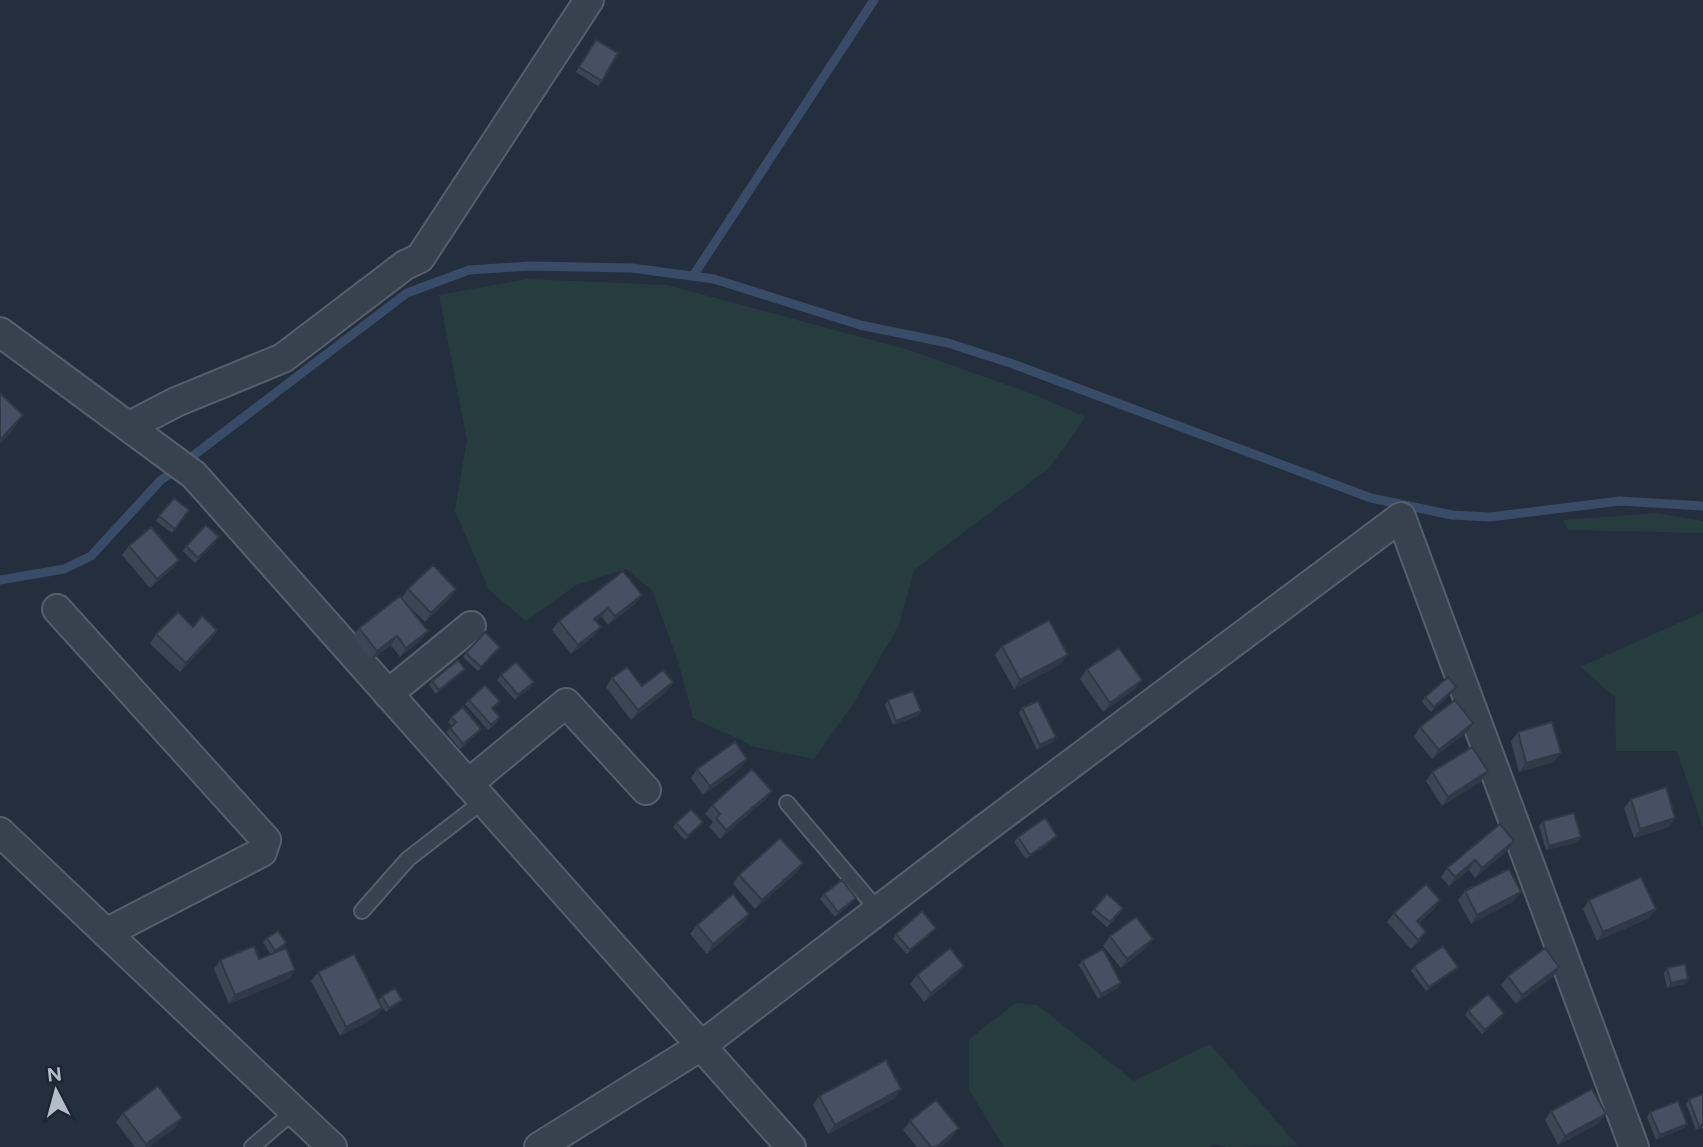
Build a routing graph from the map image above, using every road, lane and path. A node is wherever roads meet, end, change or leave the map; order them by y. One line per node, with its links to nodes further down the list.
1 (589, 0): 3 (street)
2 (0, 332): 3 (street)
3 (130, 426): 6 (street)
4 (57, 609): 13 (street)
5 (471, 626): 6 (street)
6 (388, 694): 8 (street)
7 (646, 790): 8 (street)
8 (476, 793): 12 (lane); 14 (street)
9 (787, 803): 11 (lane)
10 (0, 832): 13 (street)
11 (878, 910): 14 (street); 20 (street)
12 (362, 911)
13 (106, 933): 15 (street)
14 (701, 1046): 18 (street); 19 (street)
15 (294, 1111): 16 (lane); 17 (street)
16 (253, 1147)
17 (332, 1147)
18 (539, 1147)
19 (792, 1147)
20 (1634, 1147)

